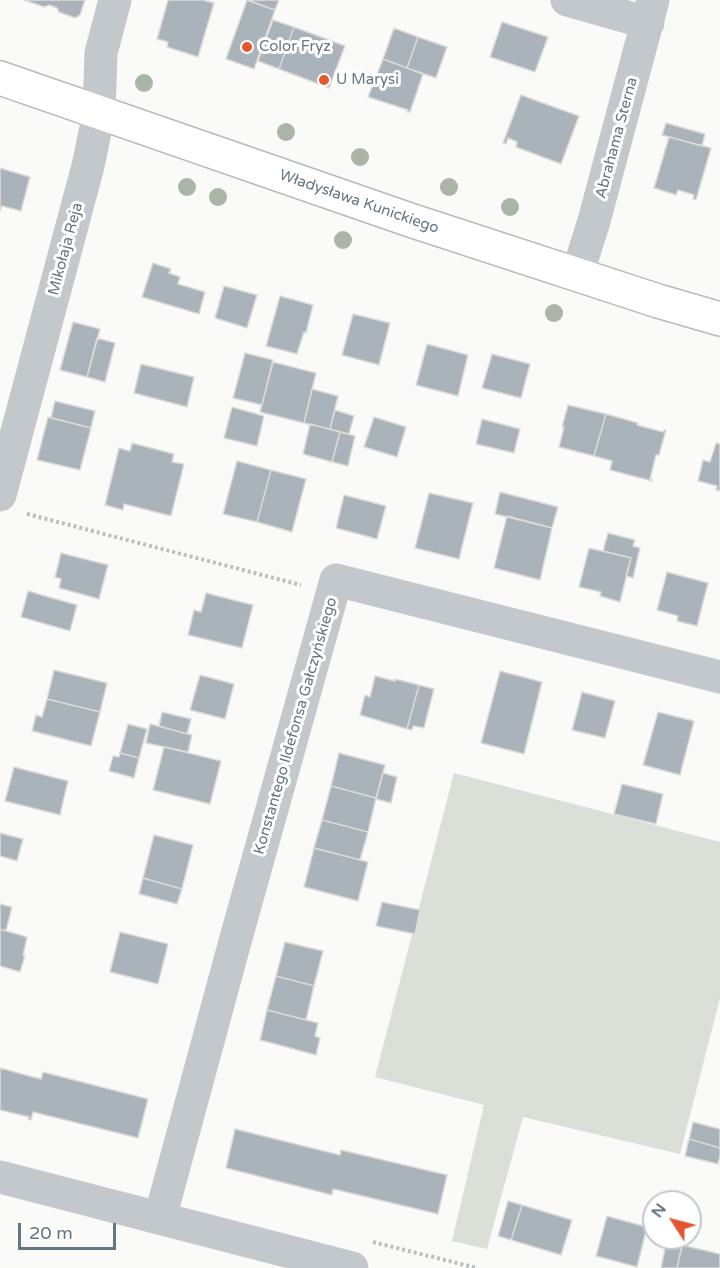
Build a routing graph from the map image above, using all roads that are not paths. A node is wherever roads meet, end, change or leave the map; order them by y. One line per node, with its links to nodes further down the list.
1 (115, 0): 5 (street, Mikołaja Reja)
2 (567, 0): 3 (street)
3 (651, 11): 6 (street, Abrahama Sterna)
4 (0, 78): 5 (main road, Władysława Kunickiego)
5 (99, 113): 6 (main road, Władysława Kunickiego); 8 (street, Mikołaja Reja)
6 (577, 275): 7 (main road, Władysława Kunickiego)
7 (720, 319)
8 (11, 504)
9 (720, 677): 11 (street, Konstantego Ildefonsa Gałczyńskiego)
10 (0, 1177): 11 (street)
11 (160, 1218): 12 (street)
12 (352, 1268)

